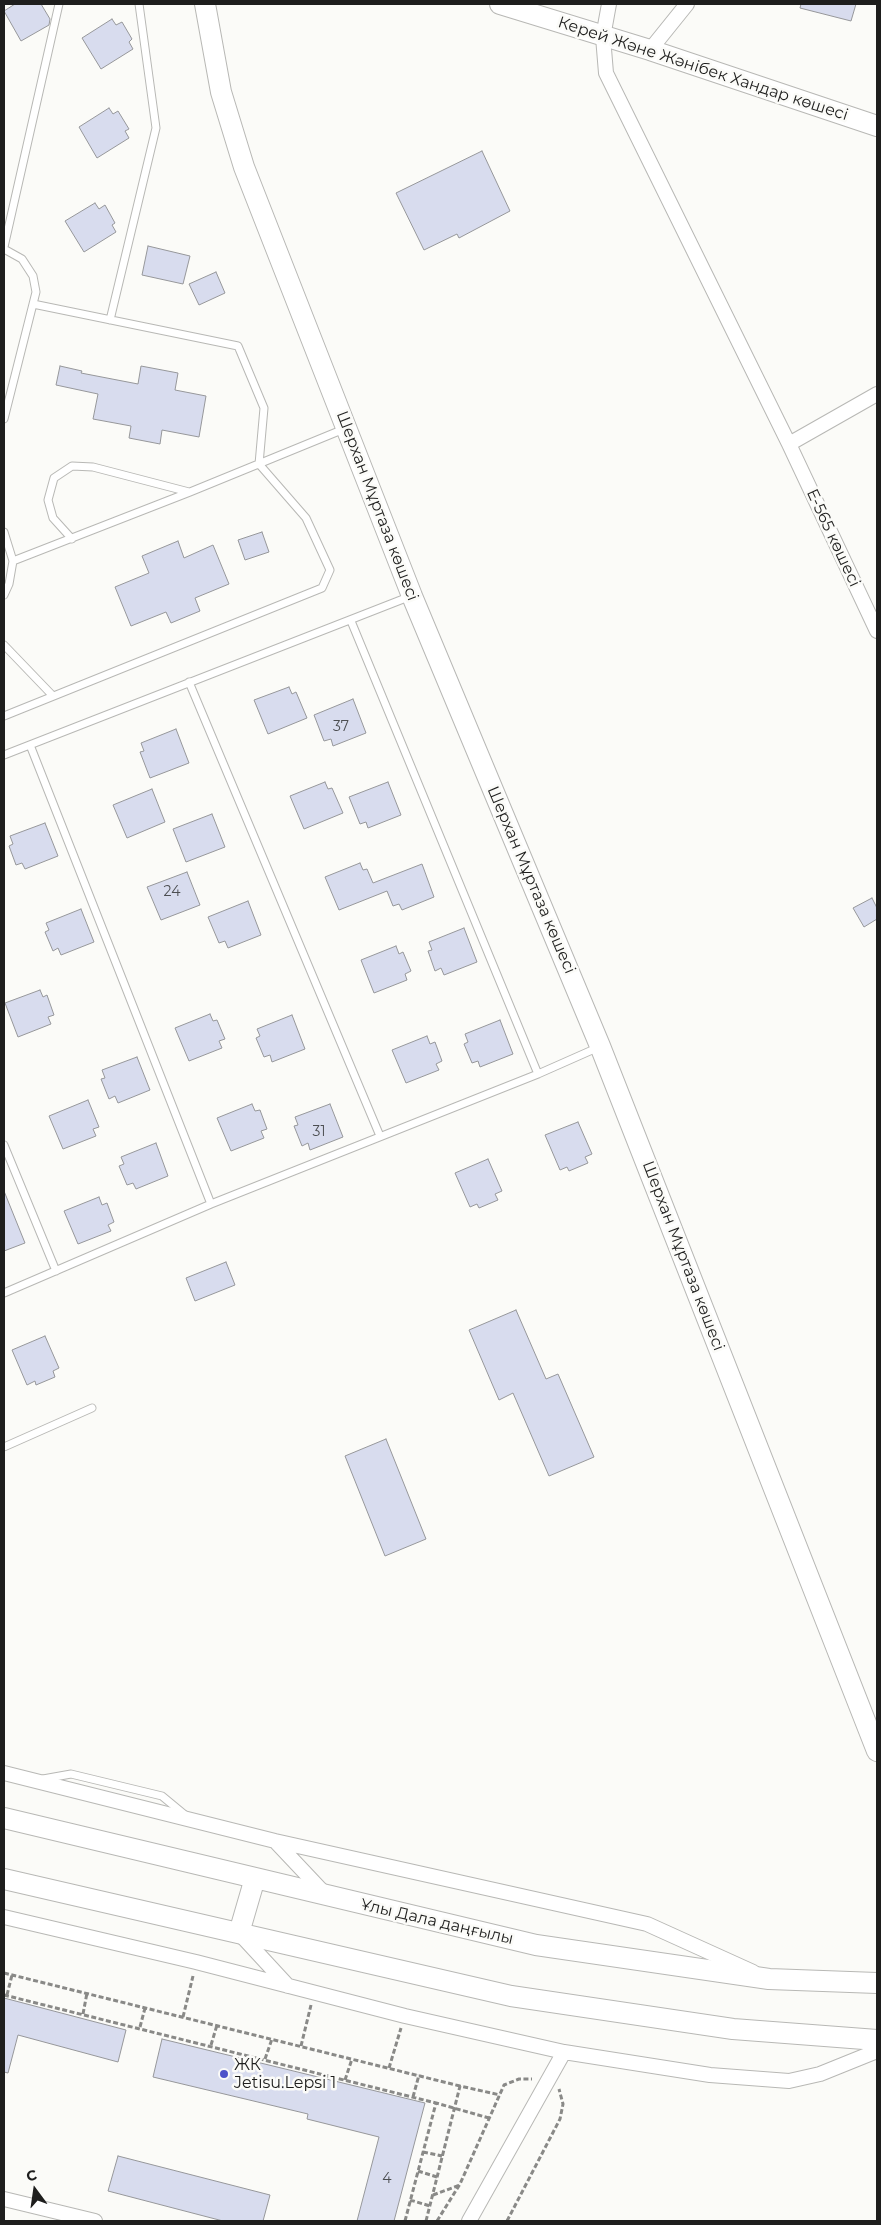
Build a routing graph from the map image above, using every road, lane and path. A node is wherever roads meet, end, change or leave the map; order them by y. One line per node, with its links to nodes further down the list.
1 (59, 4): 10 (lane)
2 (138, 4): 12 (lane)
3 (205, 4): 15 (main road, Шерхан Мұртаза көшесі)
4 (500, 4): 7 (main road, Керей Және Жәнібек Хандар көшесі)
5 (609, 4): 7 (street, Е-565 көшесі)
6 (687, 4): 8 (street)
7 (603, 37): 8 (main road, Керей Және Жәнібек Хандар көшесі); 16 (street, Е-565 көшесі)
8 (650, 50): 9 (main road, Керей Және Жәнібек Хандар көшесі)
9 (877, 126)
10 (4, 248): 11 (lane)
11 (33, 304): 12 (lane); 14 (lane)
12 (110, 320): 17 (lane)
13 (877, 394): 16 (street)
14 (4, 419)
15 (347, 428): 17 (lane); 23 (main road, Шерхан Мұртаза көшесі)
16 (789, 444): 25 (street, Е-565 көшесі)
17 (259, 464): 18 (lane); 28 (lane)
18 (190, 492): 20 (lane); 20 (lane)
19 (4, 532): 21 (lane)
20 (72, 539): 21 (lane)
21 (13, 561): 22 (lane)
22 (4, 595)
23 (412, 596): 24 (lane); 32 (main road, Шерхан Мұртаза көшесі)
24 (350, 621): 27 (lane); 33 (lane)
25 (877, 632)
26 (4, 645): 28 (lane)
27 (189, 682): 30 (lane); 34 (lane)
28 (53, 696): 29 (lane)
29 (4, 716)
30 (30, 745): 31 (lane); 36 (lane)
31 (4, 756)
32 (600, 1046): 33 (lane); 41 (main road, Шерхан Мұртаза көшесі)
33 (538, 1074): 34 (lane)
34 (380, 1136): 36 (lane)
35 (4, 1145): 37 (lane)
36 (211, 1204): 37 (lane)
37 (56, 1271): 38 (lane)
38 (4, 1293)
39 (92, 1408): 40 (lane)
40 (4, 1447)
41 (877, 1751)
42 (4, 1773): 44 (street)
43 (4, 1818): 45 (main road, Ұлы Дала даңғылы)
44 (275, 1841): 47 (street); 53 (street)
45 (255, 1878): 47 (main road, Ұлы Дала даңғылы); 49 (main road)
46 (4, 1879): 49 (main road)
47 (328, 1896): 53 (main road, Ұлы Дала даңғылы)
48 (4, 1917): 50 (street)
49 (239, 1933): 55 (street); 66 (main road)
50 (196, 1962): 55 (street); 62 (path)
51 (4, 1973): 52 (path)
52 (12, 1975): 56 (path); 58 (path)
53 (770, 1979): 54 (main road, Ұлы Дала даңғылы)
54 (877, 1983)
55 (288, 1986): 57 (street)
56 (87, 1993): 59 (path); 60 (path)
57 (314, 1993): 61 (street); 68 (path)
58 (5, 1995): 60 (path)
59 (145, 2008): 62 (path); 64 (path)
60 (83, 2014): 64 (path)
61 (405, 2016): 70 (street); 73 (path)
62 (183, 2017): 63 (path)
63 (217, 2025): 65 (path); 67 (path)
64 (140, 2028): 67 (path)
65 (272, 2039): 68 (path); 72 (path)
66 (877, 2040)
67 (211, 2046): 72 (path)
68 (301, 2046): 71 (path)
69 (877, 2051): 70 (street)
70 (564, 2052): 76 (street)
71 (352, 2059): 73 (path); 75 (path)
72 (265, 2060): 75 (path)
73 (389, 2068): 74 (path)
74 (419, 2076): 77 (path); 79 (path)
75 (345, 2080): 79 (path)
76 (546, 2083): 78 (path); 96 (street); 97 (path)
77 (460, 2086): 78 (path); 81 (path)
78 (500, 2095): 82 (path)
79 (413, 2097): 80 (path)
80 (436, 2103): 81 (path); 83 (path)
81 (454, 2109): 82 (path); 84 (path)
82 (489, 2118): 87 (path)
83 (423, 2152): 84 (path); 85 (path)
84 (442, 2156): 86 (path)
85 (418, 2171): 86 (path); 90 (path)
86 (437, 2177): 88 (path)
87 (460, 2184): 88 (path); 95 (path)
88 (433, 2195): 91 (path)
89 (4, 2199): 92 (street)
90 (410, 2200): 91 (path); 93 (path)
91 (430, 2206): 94 (path)
92 (95, 2221)
93 (405, 2221)
94 (426, 2221)
95 (437, 2221)
96 (469, 2221)
97 (507, 2221)

